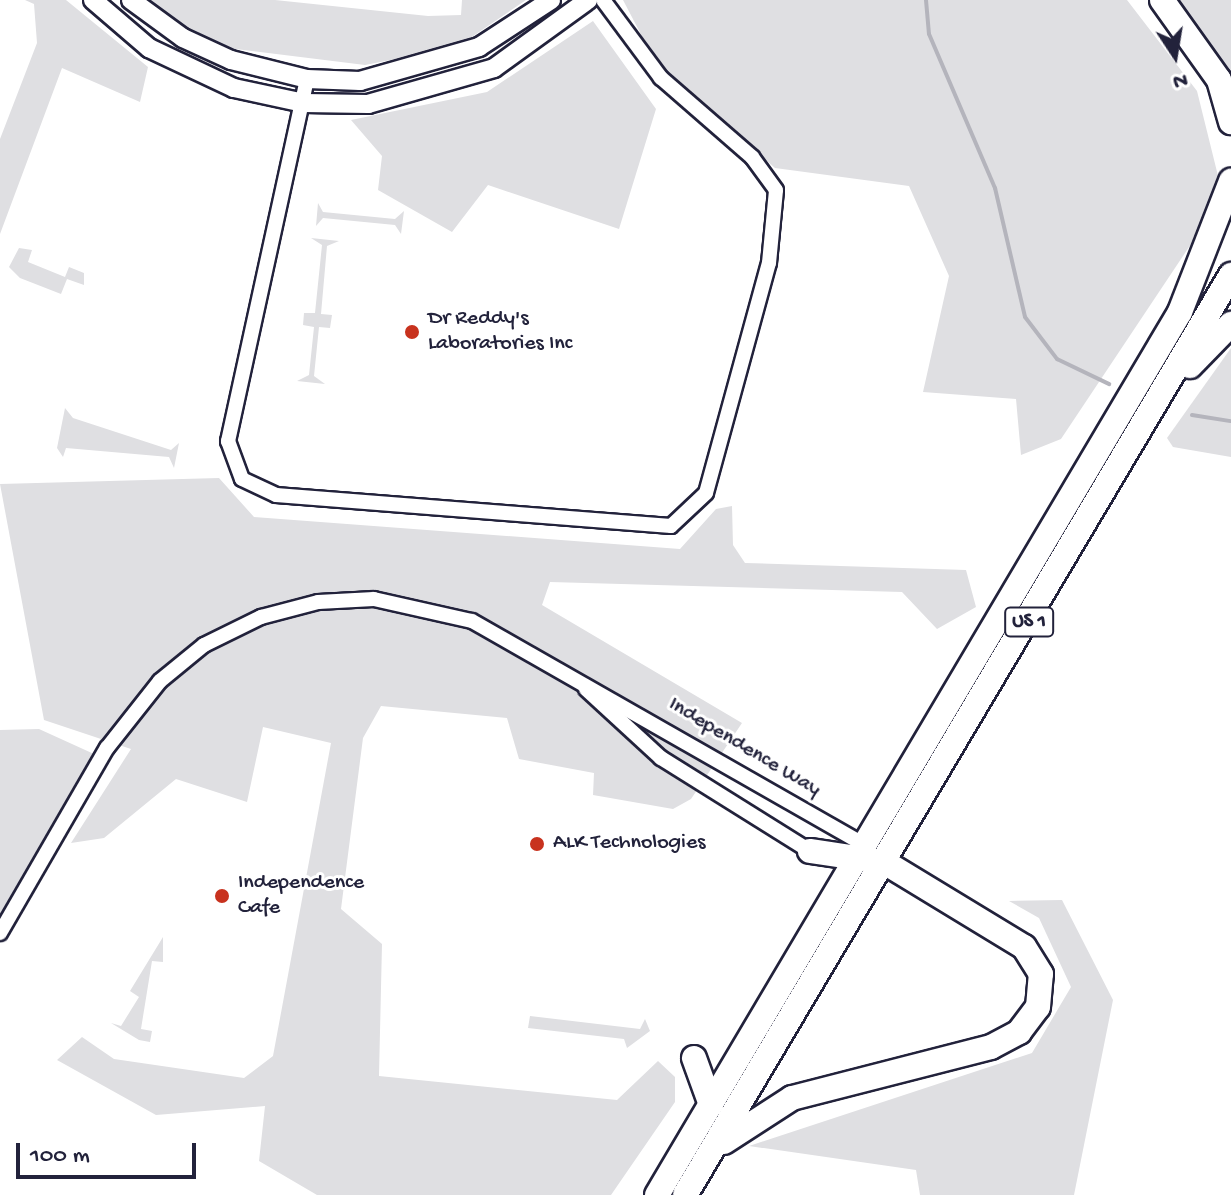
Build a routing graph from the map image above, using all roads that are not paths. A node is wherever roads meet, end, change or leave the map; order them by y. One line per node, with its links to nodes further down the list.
1 (93, 0): 8 (street)
2 (131, 0): 7 (street)
3 (551, 0): 7 (street)
4 (588, 0): 8 (street)
5 (603, 0): 8 (street)
6 (1162, 0): 9 (highway)
7 (307, 79): 8 (street)
8 (304, 103)
9 (1231, 122)
10 (1231, 181): 13 (highway)
11 (1231, 241): 13 (highway, US 1)
12 (1231, 275): 15 (highway, US 1)
13 (1180, 312): 18 (highway, US 1)
14 (1231, 324): 15 (highway)
15 (1174, 382): 18 (highway, US 1)
16 (577, 681): 17 (street, Independence Way); 18 (street, Independence Way); 20 (street, Independence Way)
17 (810, 851): 18 (highway); 19 (highway)
18 (869, 856): 19 (highway, US 1); 23 (highway, US 1); 23 (highway)
19 (827, 911): 21 (highway, US 1)
20 (0, 933)
21 (743, 1051): 22 (highway, US 1); 22 (highway)
22 (711, 1105): 24 (highway, US 1)
23 (713, 1151): 25 (highway, US 1)
24 (657, 1195)
25 (685, 1195)

